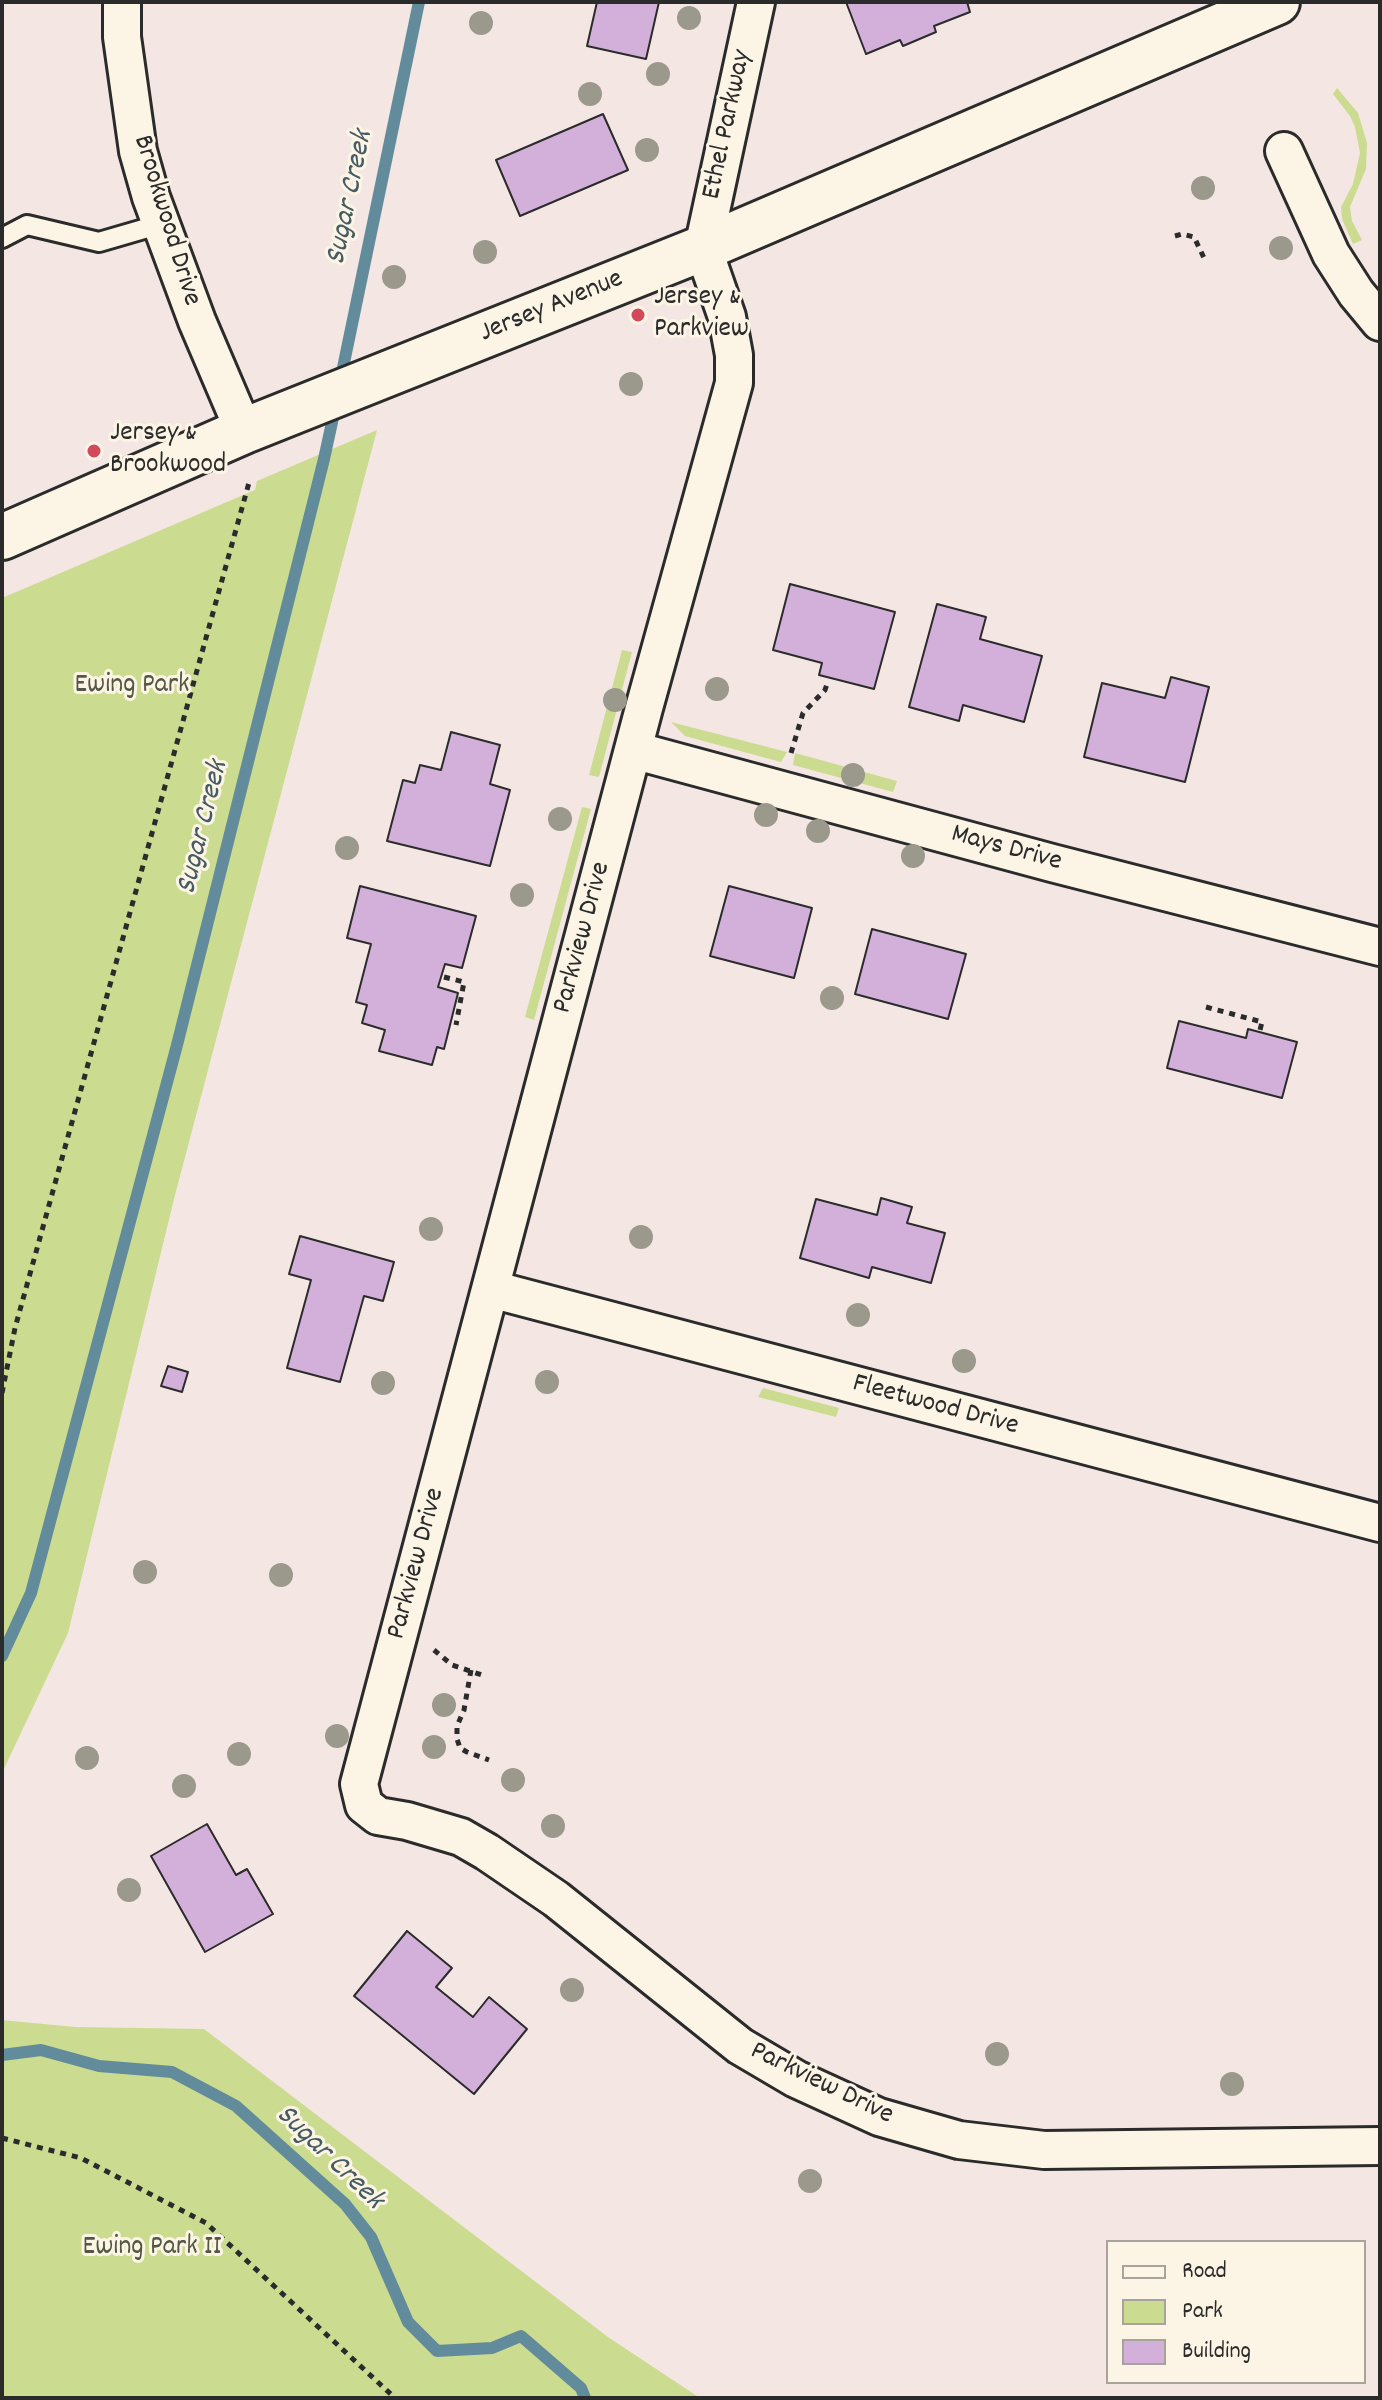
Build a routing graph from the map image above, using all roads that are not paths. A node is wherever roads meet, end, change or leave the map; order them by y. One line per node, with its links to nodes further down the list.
1 (122, 2): 5 (street, Brookwood Drive)
2 (756, 2): 7 (street, Ethel Parkway)
3 (1277, 2): 7 (street, Jersey Avenue)
4 (1284, 151): 8 (street)
5 (161, 224): 6 (lane); 9 (street, Brookwood Drive)
6 (2, 238)
7 (703, 248): 9 (street, Jersey Avenue); 11 (street, Parkview Drive)
8 (1380, 322)
9 (258, 426): 10 (street, Jersey Avenue)
10 (2, 537)
11 (633, 750): 12 (street, Mays Drive); 13 (street, Parkview Drive)
12 (1380, 947)
13 (491, 1289): 14 (street, Fleetwood Drive); 15 (street, Parkview Drive)
14 (1380, 1523)
15 (1380, 2146)

